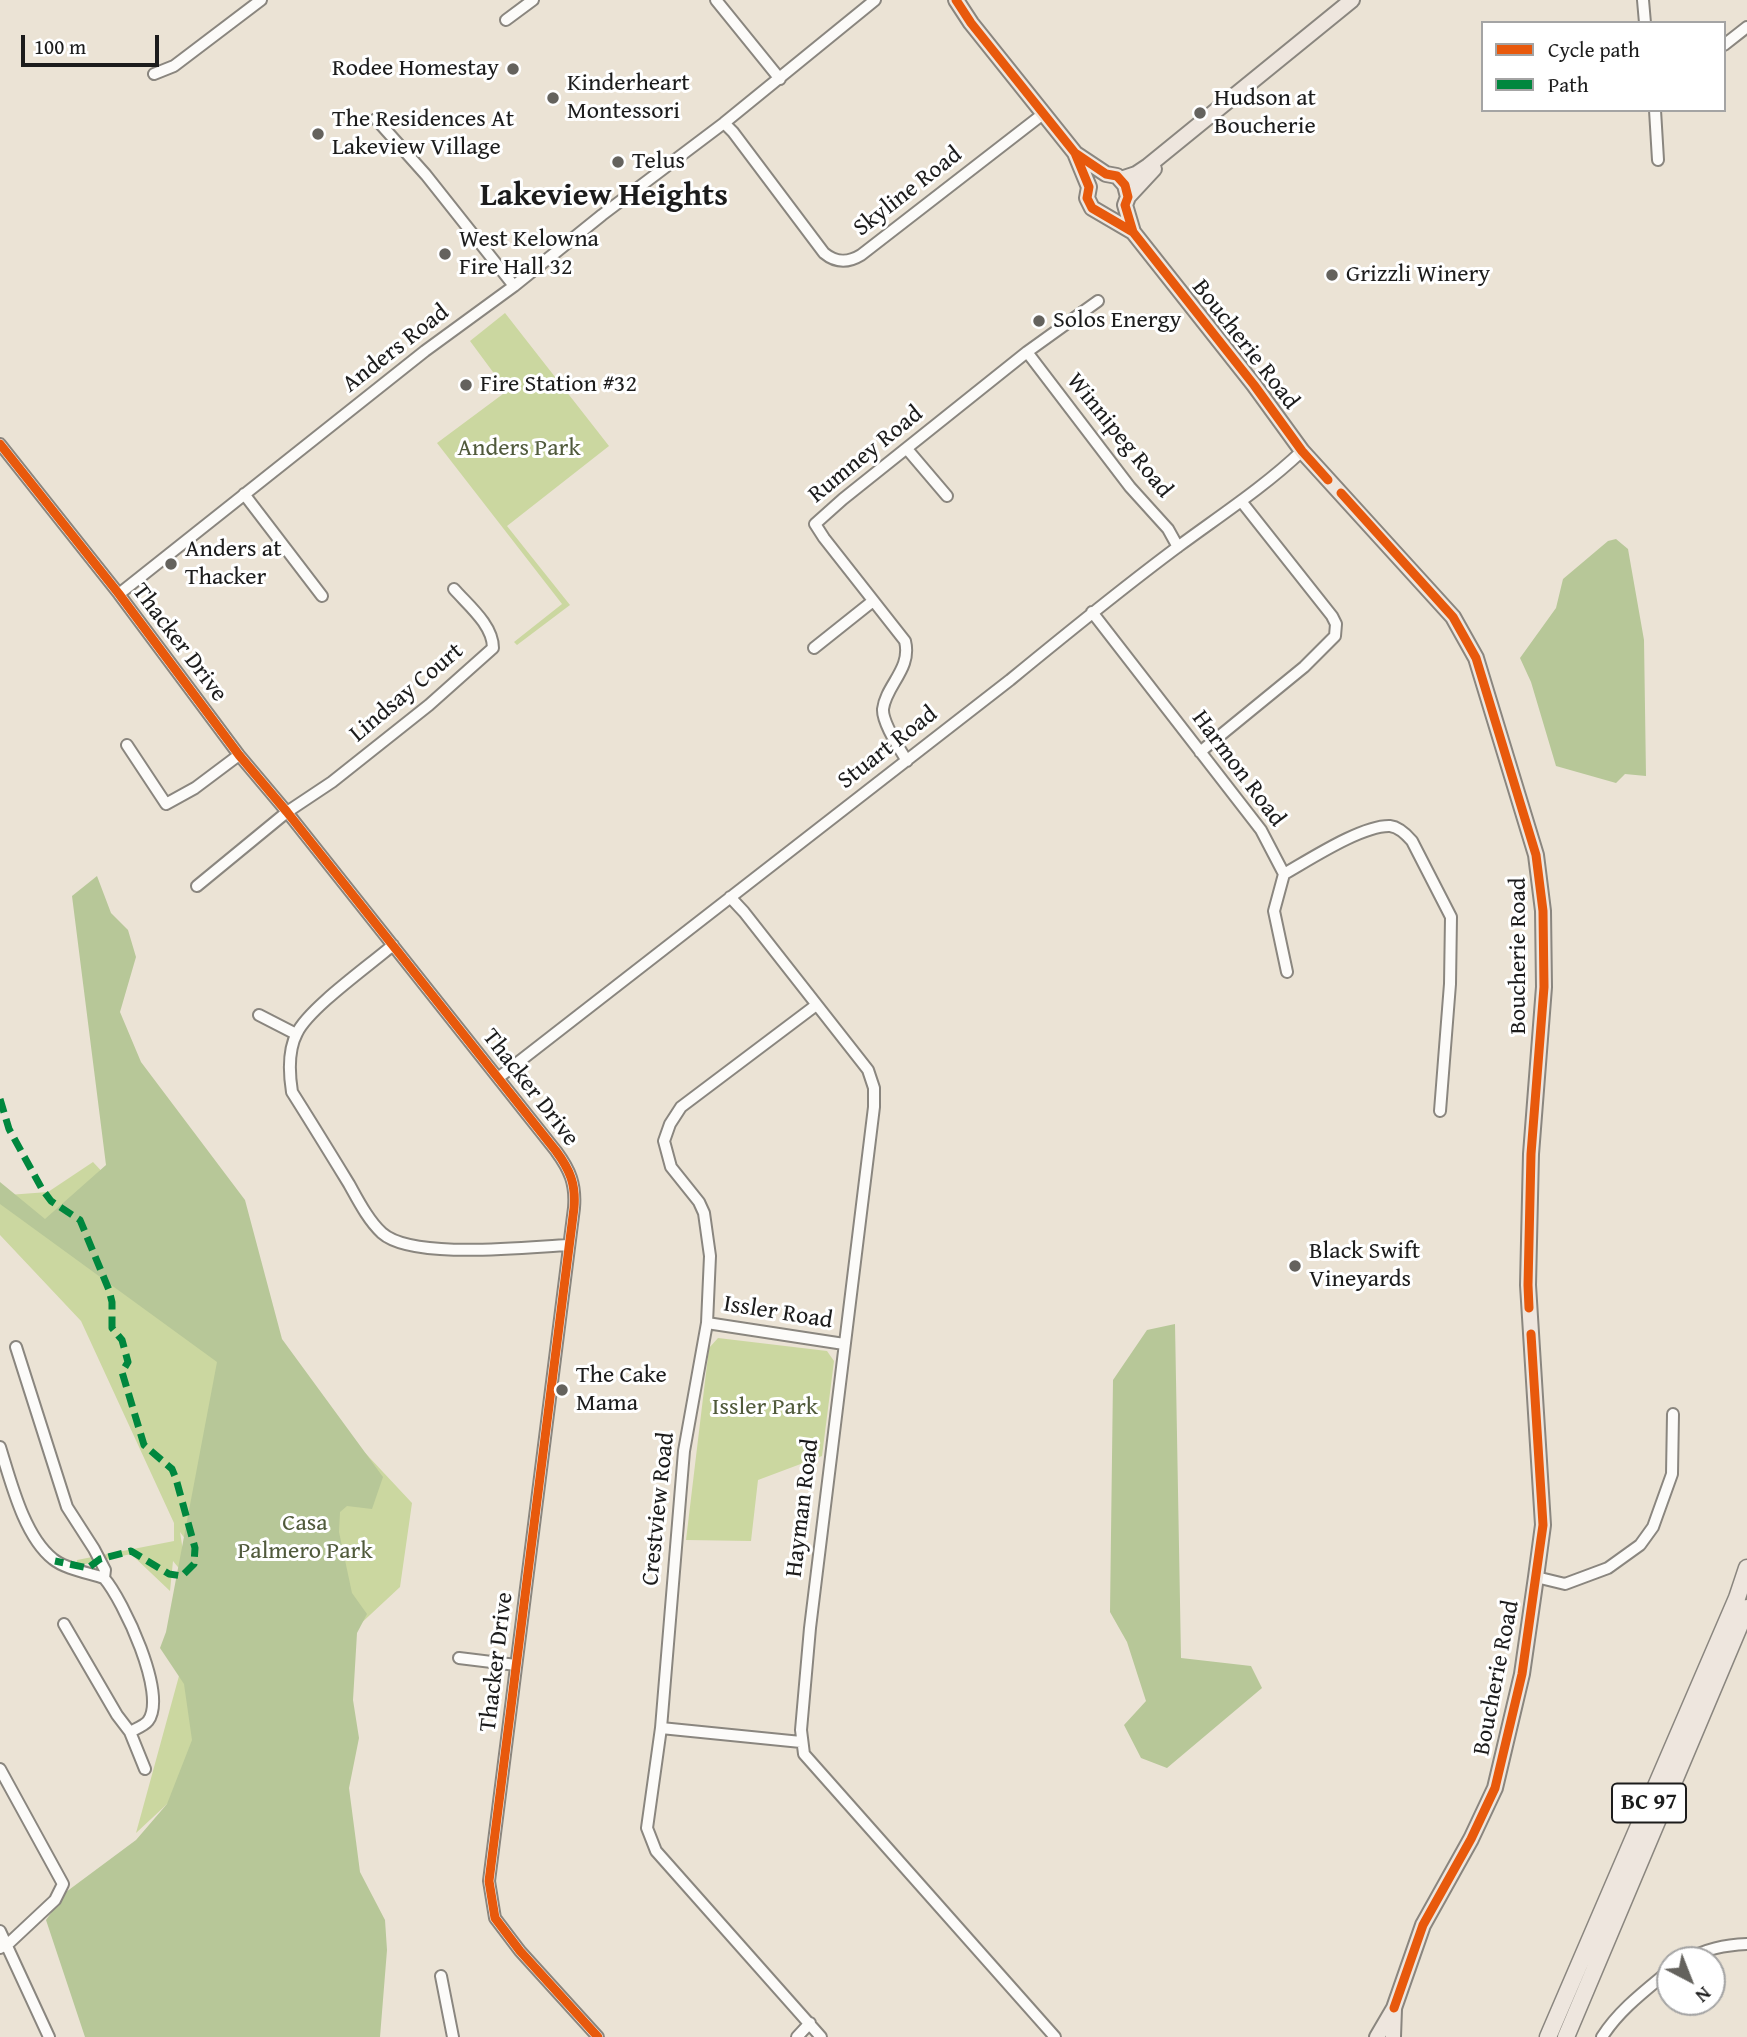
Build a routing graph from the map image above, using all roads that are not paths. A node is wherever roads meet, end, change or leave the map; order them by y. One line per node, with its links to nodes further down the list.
1 (261, 0): 14 (street)
2 (533, 0): 9 (street)
3 (716, 0): 15 (street)
4 (877, 0): 15 (street, Anders Road)
5 (945, 0): 11 (main road, Boucherie Road)
6 (956, 0): 11 (main road, Boucherie Road)
7 (1352, 0): 16 (main road)
8 (1643, 0): 10 (street)
9 (506, 20)
10 (1645, 21)
11 (971, 23): 18 (main road, Boucherie Road)
12 (1747, 27): 13 (street)
13 (1726, 43)
14 (154, 74)
15 (779, 79): 20 (street, Anders Road)
16 (1227, 102): 24 (main road); 26 (main road)
17 (1655, 112): 22 (street)
18 (1043, 114): 20 (street, Skyline Road); 21 (main road, Boucherie Road)
19 (376, 119): 29 (street)
20 (724, 123): 29 (street, Anders Road)
21 (1075, 153): 23 (main road, Boucherie Road); 25 (main road, Boucherie Road)
22 (1658, 160)
23 (1106, 174): 24 (main road, Boucherie Road); 25 (main road)
24 (1121, 179): 26 (main road, Boucherie Road)
25 (1089, 187): 27 (main road, Boucherie Road)
26 (1126, 201): 27 (main road); 28 (main road, Boucherie Road)
27 (1107, 215): 28 (main road, Boucherie Road)
28 (1133, 232): 34 (main road, Boucherie Road)
29 (514, 286): 35 (street, Anders Road)
30 (1098, 301): 31 (street, Rumney Road)
31 (1027, 352): 33 (street, Rumney Road); 38 (street, Winnipeg Road)
32 (0, 444): 40 (street, Thacker Drive)
33 (907, 449): 36 (street); 42 (street, Rumney Road)
34 (1303, 452): 37 (street, Stuart Road); 69 (main road, Boucherie Road)
35 (244, 494): 40 (street, Anders Road); 41 (street)
36 (947, 496)
37 (1241, 501): 38 (street, Stuart Road); 46 (street)
38 (1178, 547): 43 (street, Stuart Road)
39 (454, 589): 49 (street, Lindsay Court)
40 (119, 594): 47 (street, Thacker Drive)
41 (322, 596)
42 (873, 601): 44 (street); 48 (street, Rumney Road)
43 (1092, 612): 46 (street, Harmon Road); 48 (street, Stuart Road)
44 (814, 648)
45 (127, 745): 47 (street)
46 (1200, 752): 50 (street, Harmon Road)
47 (239, 755): 49 (street, Thacker Drive)
48 (907, 761): 52 (street, Stuart Road)
49 (287, 812): 51 (street, Lindsay Court); 53 (street, Thacker Drive)
50 (1284, 874): 54 (street); 59 (street)
51 (197, 886)
52 (730, 897): 55 (street, Hayman Road); 58 (street, Stuart Road)
53 (393, 945): 57 (street); 58 (street, Thacker Drive)
54 (1287, 972)
55 (816, 1006): 61 (street, Crestview Road); 62 (street, Hayman Road)
56 (259, 1015): 57 (street)
57 (296, 1034): 60 (street)
58 (498, 1078): 60 (street, Thacker Drive)
59 (1440, 1111)
60 (568, 1245): 74 (street, Thacker Drive)
61 (707, 1323): 62 (street, Issler Road); 75 (street, Crestview Road)
62 (844, 1344): 77 (street, Hayman Road)
63 (16, 1347): 70 (street)
64 (1673, 1414): 69 (street)
65 (0, 1447): 67 (street)
66 (0, 1488): 67 (street)
67 (13, 1488): 70 (street)
68 (1747, 1568): 96 (highway, BC 97)
69 (1536, 1577): 86 (main road, Boucherie Road)
70 (104, 1578): 76 (street)
71 (1747, 1608): 97 (highway, BC 97)
72 (64, 1624): 76 (street)
73 (459, 1658): 74 (street)
74 (516, 1665): 90 (street, Thacker Drive)
75 (662, 1728): 77 (street); 87 (street, Crestview Road)
76 (130, 1732): 79 (street)
77 (801, 1742): 93 (street)
78 (0, 1769): 82 (street)
79 (145, 1769)
80 (0, 1931): 82 (street)
81 (1747, 1944): 83 (street)
82 (4, 1946): 88 (street)
83 (1720, 1946)
84 (441, 1976): 89 (street)
85 (1656, 1982): 98 (street)
86 (1394, 2008): 94 (main road, Boucherie Road); 95 (main road, Boucherie Road)
87 (810, 2022): 91 (street); 92 (street, Crestview Road)
88 (49, 2037)
89 (453, 2037)
90 (598, 2037)
91 (797, 2037)
92 (821, 2037)
93 (1055, 2037)
94 (1377, 2037)
95 (1393, 2037)
96 (1548, 2037)
97 (1566, 2037)
98 (1602, 2037)

